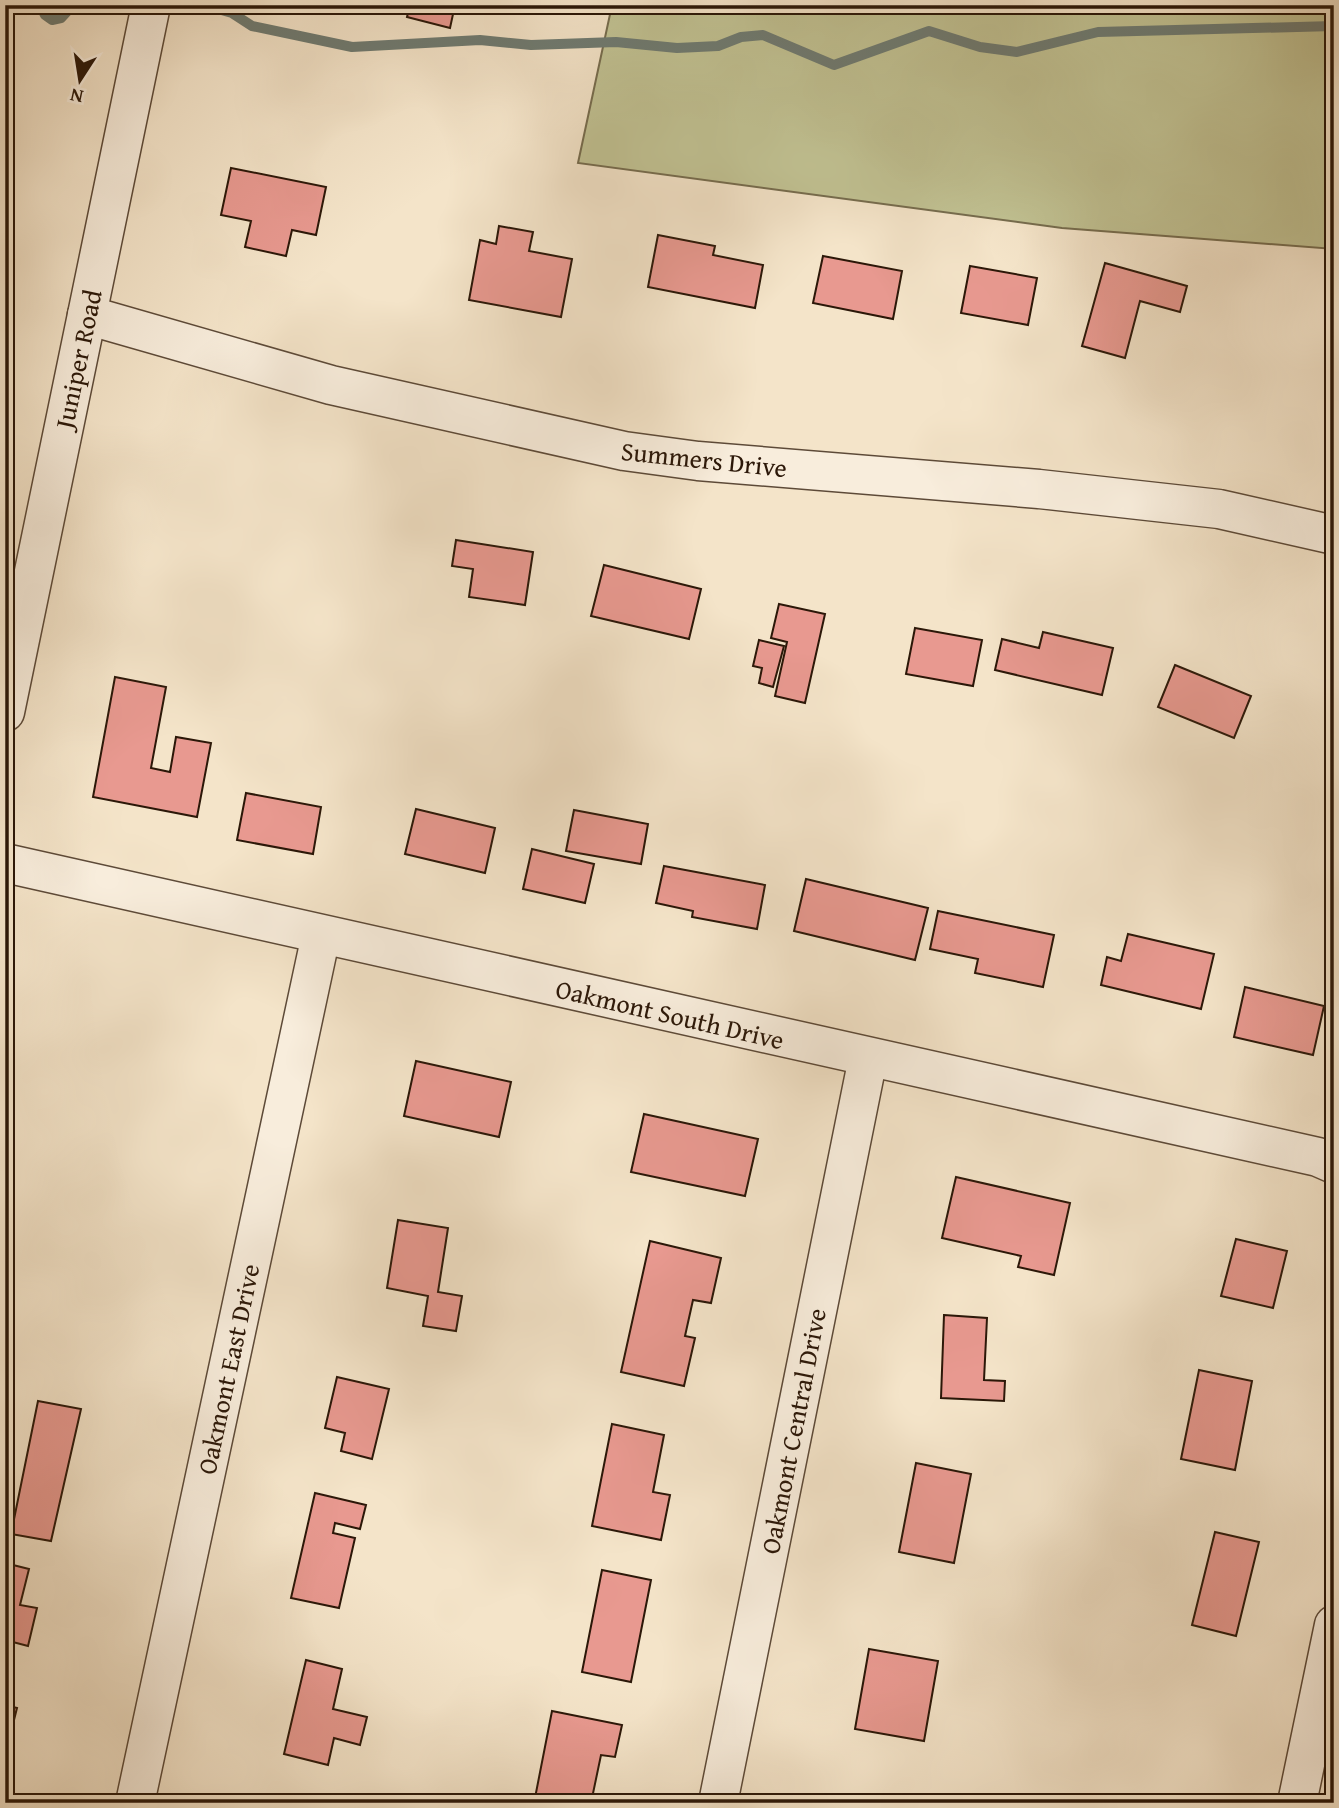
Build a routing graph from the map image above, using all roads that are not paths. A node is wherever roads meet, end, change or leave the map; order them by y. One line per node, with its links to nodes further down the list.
1 (150, 11): 2 (street, Juniper Road)
2 (87, 315): 3 (street, Summers Drive); 4 (street, Juniper Road)
3 (1334, 535)
4 (5, 712)
5 (5, 863): 6 (street, Oakmont South Drive)
6 (321, 935): 7 (street, Oakmont South Drive); 10 (street, Oakmont East Drive)
7 (868, 1058): 8 (street, Oakmont South Drive); 11 (street, Oakmont Central Drive)
8 (1334, 1164)
9 (1334, 1625): 12 (street)
10 (135, 1803)
11 (718, 1803)
12 (1297, 1803)

